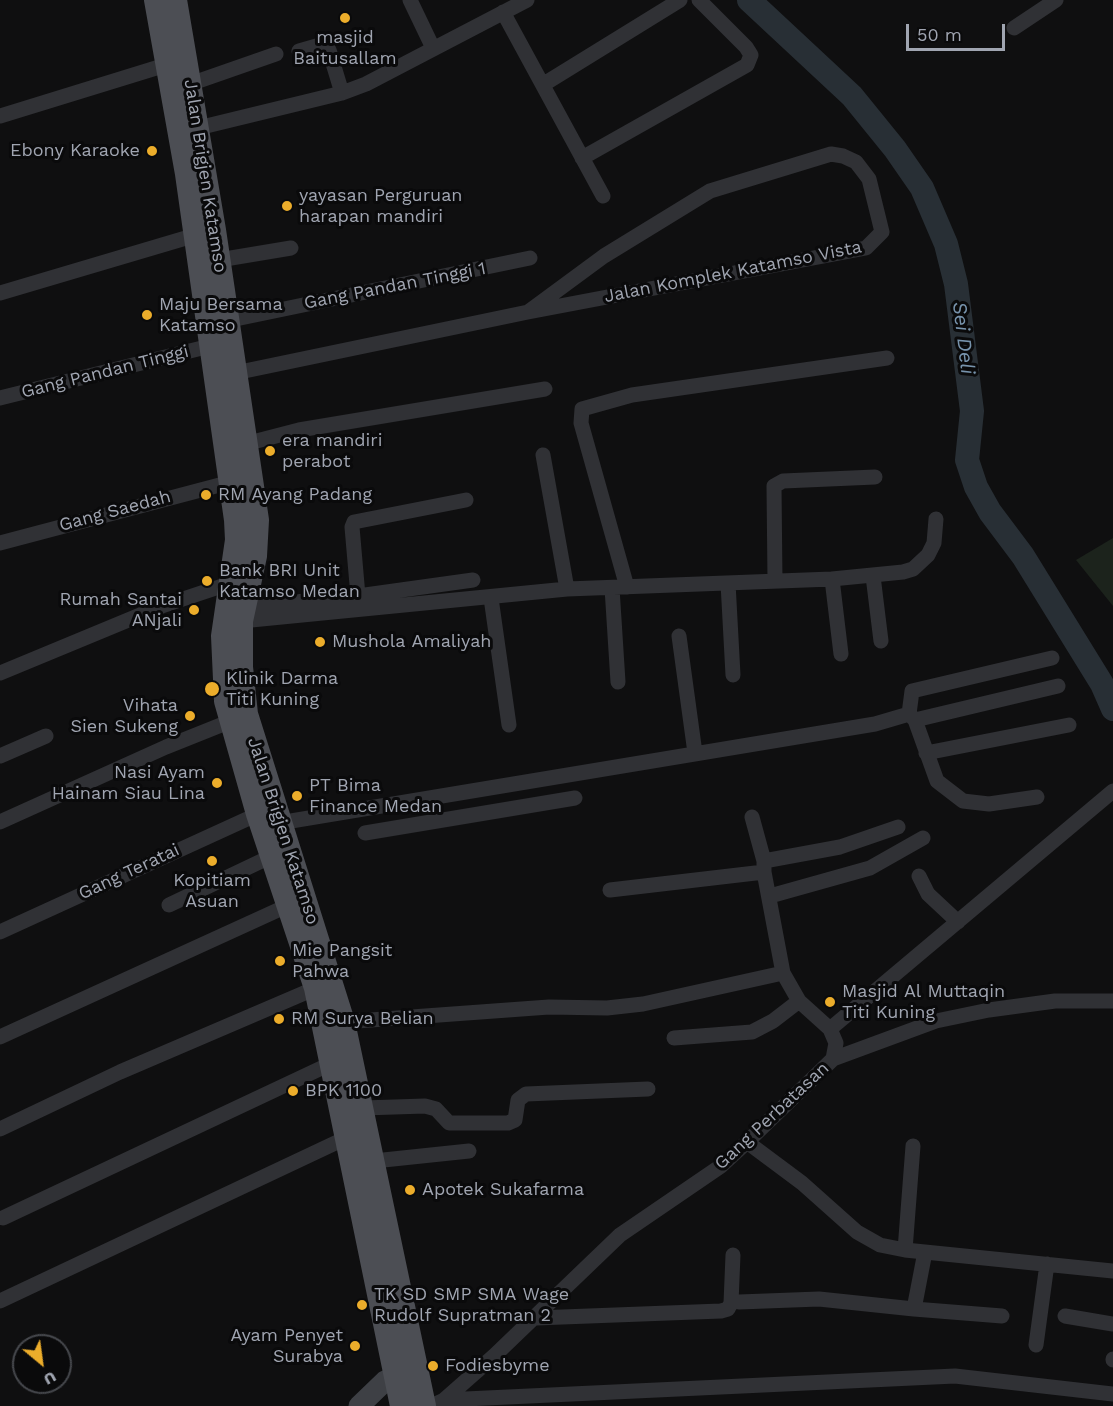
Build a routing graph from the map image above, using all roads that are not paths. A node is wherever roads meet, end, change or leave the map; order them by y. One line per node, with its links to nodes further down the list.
1 (156, 0): 13 (main road, Jalan Brigjen Katamso)
2 (175, 0): 14 (main road, Jalan Brigjen Katamso)
3 (410, 0): 10 (street)
4 (527, 0): 8 (street)
5 (680, 0): 15 (street)
6 (699, 0): 19 (street)
7 (1056, 0): 9 (street)
8 (503, 12): 10 (street); 15 (street)
9 (1014, 28)
10 (432, 48): 16 (street)
11 (299, 51): 16 (street)
12 (276, 54): 14 (street)
13 (169, 64): 17 (street); 21 (main road, Jalan Brigjen Katamso)
14 (190, 84): 18 (main road, Jalan Brigjen Katamso)
15 (544, 84): 19 (street)
16 (342, 93): 18 (street)
17 (0, 116)
18 (198, 128): 21 (main road, Jalan Brigjen Katamso)
19 (582, 158): 20 (street)
20 (603, 196)
21 (205, 233): 24 (main road, Jalan Brigjen Katamso); 25 (street)
22 (291, 248): 24 (street)
23 (530, 258): 27 (street, Gang Pandan Tinggi 1)
24 (214, 276): 27 (main road, Jalan Brigjen Katamso); 28 (main road, Jalan Brigjen Katamso)
25 (0, 293)
26 (528, 312): 26 (street, Jalan Komplek Katamso Vista); 30 (street, Jalan Komplek Katamso Vista)
27 (226, 321): 30 (main road, Jalan Brigjen Katamso)
28 (210, 346): 32 (street, Gang Pandan Tinggi); 36 (main road, Jalan Brigjen Katamso)
29 (887, 358): 46 (street)
30 (235, 373): 33 (main road, Jalan Brigjen Katamso)
31 (545, 389): 33 (street)
32 (0, 398)
33 (245, 444): 50 (main road, Jalan Brigjen Katamso)
34 (543, 455): 47 (street)
35 (875, 477): 43 (street)
36 (231, 482): 39 (street, Gang Saedah); 44 (main road, Jalan Brigjen Katamso)
37 (466, 500): 48 (street)
38 (936, 519): 40 (street)
39 (0, 543)
40 (873, 576): 41 (street); 52 (street)
41 (832, 579): 43 (street); 53 (street)
42 (473, 580): 48 (street)
43 (775, 581): 45 (street)
44 (231, 583): 55 (street); 60 (main road, Jalan Brigjen Katamso)
45 (728, 583): 46 (street); 56 (street)
46 (620, 587): 47 (street); 57 (street)
47 (567, 589): 49 (street)
48 (358, 596): 50 (street)
49 (491, 598): 50 (street); 61 (street)
50 (242, 614): 73 (main road, Jalan Brigjen Katamso)
51 (679, 636): 64 (street)
52 (881, 641)
53 (841, 654)
54 (1052, 658): 59 (street)
55 (0, 673)
56 (733, 675)
57 (618, 682)
58 (1058, 686): 59 (street, Gang Teratai)
59 (912, 717): 64 (street, Gang Teratai); 65 (street)
60 (231, 721): 73 (main road, Jalan Brigjen Katamso); 74 (street)
61 (509, 725)
62 (1069, 725): 65 (street)
63 (46, 736): 66 (street)
64 (695, 753): 67 (street, Gang Teratai)
65 (926, 753): 69 (street)
66 (0, 756)
67 (445, 796): 71 (street); 73 (street, Gang Teratai)
68 (1108, 796): 85 (street)
69 (1037, 797)
70 (575, 798): 71 (street)
71 (449, 817): 76 (street)
72 (752, 817): 79 (street)
73 (269, 818): 78 (main road, Jalan Brigjen Katamso); 86 (main road, Jalan Brigjen Katamso); 87 (street, Gang Teratai)
74 (0, 822)
75 (898, 827): 79 (street)
76 (365, 833)
77 (923, 838): 82 (street)
78 (273, 856): 83 (street); 84 (main road, Jalan Brigjen Katamso)
79 (764, 867): 81 (street); 82 (street)
80 (919, 876): 85 (street)
81 (610, 890)
82 (770, 896): 88 (street)
83 (169, 905)
84 (289, 905): 86 (main road, Jalan Brigjen Katamso); 94 (street)
85 (958, 922): 93 (street)
86 (305, 926): 89 (main road, Jalan Brigjen Katamso); 92 (main road, Jalan Brigjen Katamso)
87 (0, 932)
88 (783, 973): 90 (street); 92 (street)
89 (316, 988): 97 (main road, Jalan Brigjen Katamso); 100 (street)
90 (799, 1001): 93 (street); 95 (street)
91 (1113, 1001): 96 (street)
92 (343, 1022): 99 (main road, Jalan Brigjen Katamso)
93 (830, 1029): 96 (street, Gang Perbatasan)
94 (0, 1037)
95 (674, 1038)
96 (833, 1059): 102 (street, Gang Perbatasan)
97 (330, 1064): 101 (main road, Jalan Brigjen Katamso); 106 (street)
98 (648, 1089): 99 (street)
99 (363, 1108): 105 (main road, Jalan Brigjen Katamso)
100 (0, 1129)
101 (348, 1137): 112 (street); 120 (main road, Jalan Brigjen Katamso)
102 (747, 1142): 107 (street); 117 (street, Gang Perbatasan)
103 (913, 1146): 107 (street)
104 (469, 1151): 105 (street)
105 (374, 1161): 120 (main road, Jalan Brigjen Katamso)
106 (3, 1218)
107 (905, 1250): 108 (street)
108 (925, 1252): 110 (street); 114 (street)
109 (733, 1255): 117 (street)
110 (1047, 1264): 111 (street); 119 (street)
111 (1113, 1270)
112 (0, 1301)
113 (740, 1302): 114 (street)
114 (914, 1310): 115 (street)
115 (1002, 1316)
116 (1065, 1316): 118 (street)
117 (536, 1318): 122 (street, Gang Perbatasan)
118 (1113, 1324)
119 (1036, 1345)
120 (406, 1371): 122 (main road, Jalan Brigjen Katamso); 123 (street); 124 (main road, Jalan Brigjen Katamso)
121 (1113, 1394): 122 (street)
122 (433, 1404)
123 (359, 1406)
124 (402, 1406)

